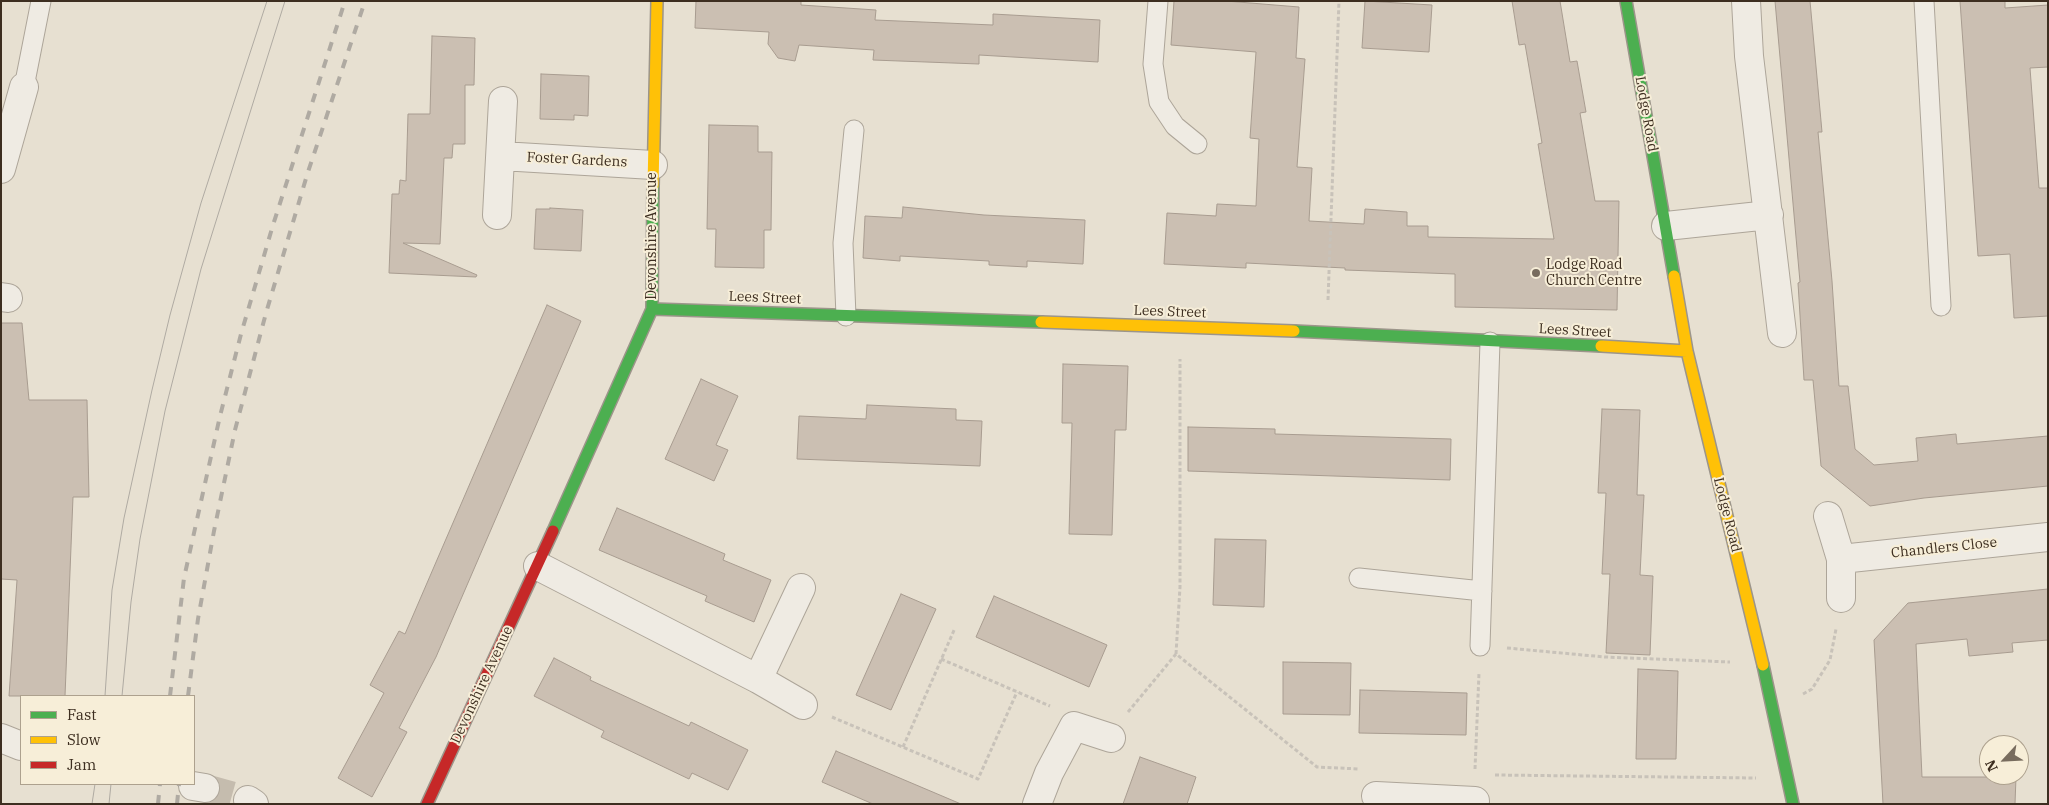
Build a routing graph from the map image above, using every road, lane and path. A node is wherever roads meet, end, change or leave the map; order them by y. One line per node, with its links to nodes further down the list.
1 (41, 1): 8 (lane)
2 (657, 1): 13 (street, Devonshire Avenue)
3 (1158, 1): 11 (lane)
4 (1339, 1): 22 (path)
5 (1626, 1): 17 (street, Lodge Road)
6 (1746, 1): 16 (street)
7 (1924, 1): 18 (lane)
8 (24, 87): 14 (street)
9 (503, 101): 12 (street)
10 (854, 130): 20 (lane)
11 (1197, 144)
12 (501, 156): 13 (street, Foster Gardens); 15 (street)
13 (652, 165): 19 (street, Devonshire Avenue)
14 (1, 169)
15 (497, 215)
16 (1769, 215): 17 (street); 23 (street)
17 (1666, 226): 25 (street, Lodge Road)
18 (1941, 306)
19 (652, 309): 20 (street, Lees Street); 29 (street, Devonshire Avenue)
20 (846, 316): 21 (street, Lees Street)
21 (1180, 328): 22 (street, Lees Street); 36 (path)
22 (1327, 332): 24 (street, Lees Street)
23 (1782, 333)
24 (1490, 342): 25 (street, Lees Street); 32 (lane)
25 (1687, 351): 38 (street, Lodge Road)
26 (1828, 516): 28 (street)
27 (2048, 537): 28 (street, Chandlers Close)
28 (1841, 559): 33 (street)
29 (538, 566): 39 (street); 54 (street, Devonshire Avenue)
30 (1359, 578): 32 (lane)
31 (801, 588): 39 (street)
32 (1482, 591): 35 (lane)
33 (1841, 598): 42 (path)
34 (955, 628): 37 (path)
35 (1480, 646): 38 (path); 51 (path)
36 (1176, 654): 45 (path); 48 (path)
37 (941, 659): 40 (path); 47 (path)
38 (1763, 664): 42 (street, Lodge Road)
39 (758, 679): 41 (street)
40 (1017, 692): 43 (path); 47 (path)
41 (803, 705): 47 (path)
42 (1774, 711): 50 (street, Lodge Road)
43 (1074, 726): 45 (street); 55 (street)
44 (1, 738): 46 (street)
45 (1111, 738)
46 (20, 746)
47 (903, 747)
48 (1366, 770)
49 (1494, 775): 50 (path)
50 (1787, 779): 56 (street, Lodge Road)
51 (1475, 788): 53 (street)
52 (1376, 796): 53 (street)
53 (1429, 801)
54 (427, 804)
55 (1037, 804)
56 (1793, 804)

